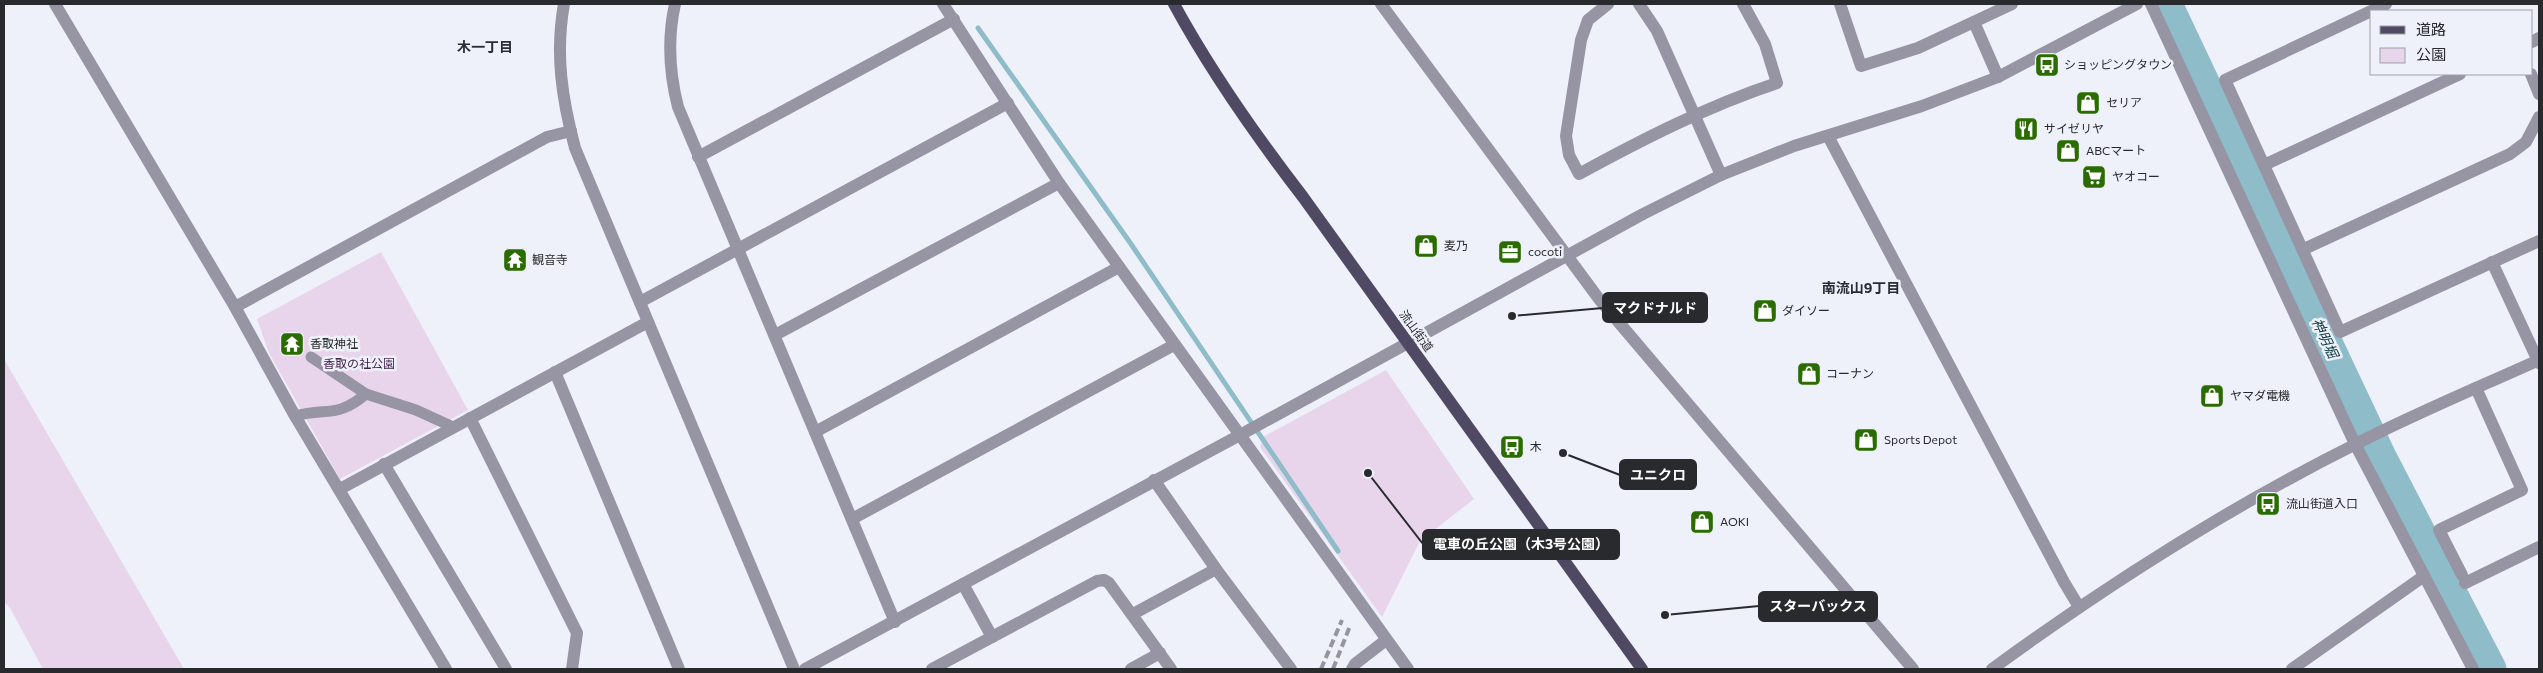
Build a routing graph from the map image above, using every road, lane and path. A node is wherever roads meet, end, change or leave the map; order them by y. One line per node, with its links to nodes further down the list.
1 (55, 4): 39 (street)
2 (564, 4): 26 (street)
3 (675, 4): 28 (street)
4 (943, 4): 17 (street)
5 (1174, 4): 42 (main road, 流山街道)
6 (1381, 4): 35 (street)
7 (1608, 4): 24 (street)
8 (1639, 4): 24 (street)
9 (1743, 4): 24 (street)
10 (1840, 4): 18 (street)
11 (2012, 4): 18 (street)
12 (2137, 4): 21 (street)
13 (2151, 4): 54 (street)
14 (2386, 4): 15 (street)
15 (2373, 10)
16 (2370, 12): 29 (street)
17 (954, 19): 23 (street); 28 (street)
18 (1974, 22): 21 (street)
19 (2458, 75): 29 (street)
20 (2531, 75): 22 (street)
21 (1998, 77): 27 (street)
22 (2539, 94)
23 (1008, 103): 31 (street); 34 (street)
24 (1695, 115): 30 (street)
25 (2539, 117): 33 (street)
26 (571, 131): 38 (street); 39 (street)
27 (1828, 136): 30 (street); 63 (street)
28 (698, 157): 34 (street)
29 (2264, 165): 33 (street)
30 (1721, 176): 35 (street)
31 (1059, 183): 37 (street); 41 (street)
32 (2539, 241): 36 (street)
33 (2304, 249): 36 (street)
34 (739, 250): 38 (street); 41 (street)
35 (1567, 256): 42 (street); 82 (street)
36 (2492, 262): 45 (street)
37 (1119, 268): 43 (street); 52 (street)
38 (640, 302): 40 (street)
39 (236, 307): 49 (street)
40 (648, 322): 46 (street); 73 (street)
41 (775, 335): 52 (street)
42 (1408, 342): 53 (street); 81 (main road, 流山街道)
43 (1174, 345): 53 (street); 58 (street)
44 (310, 357): 48 (street)
45 (2539, 361): 47 (street)
46 (555, 372): 50 (street); 72 (street)
47 (2476, 388): 54 (street); 59 (street)
48 (366, 394): 49 (street); 51 (street)
49 (295, 416): 57 (street)
50 (470, 418): 51 (street); 71 (street)
51 (453, 427): 55 (street)
52 (815, 432): 58 (street)
53 (1240, 434): 56 (street); 67 (street)
54 (2359, 442): 61 (street); 63 (street)
55 (384, 464): 57 (street); 70 (street)
56 (1154, 480): 60 (street); 62 (street)
57 (340, 489): 69 (street)
58 (852, 519): 65 (street)
59 (2539, 547)
60 (1216, 569): 64 (street); 78 (street)
61 (2424, 576): 84 (street); 85 (street)
62 (963, 584): 65 (street); 66 (street)
63 (2080, 607): 83 (street)
64 (1133, 614): 66 (street); 68 (street)
65 (895, 622): 74 (street)
66 (992, 637): 75 (street)
67 (1386, 640): 79 (street); 80 (street)
68 (1160, 653): 76 (street); 77 (street)
69 (446, 669)
70 (506, 669)
71 (572, 669)
72 (679, 669)
73 (794, 669)
74 (805, 669)
75 (932, 669)
76 (1131, 669)
77 (1170, 669)
78 (1291, 669)
79 (1352, 669)
80 (1408, 669)
81 (1642, 669)
82 (1913, 669)
83 (1992, 669)
84 (2292, 669)
85 (2473, 669)

